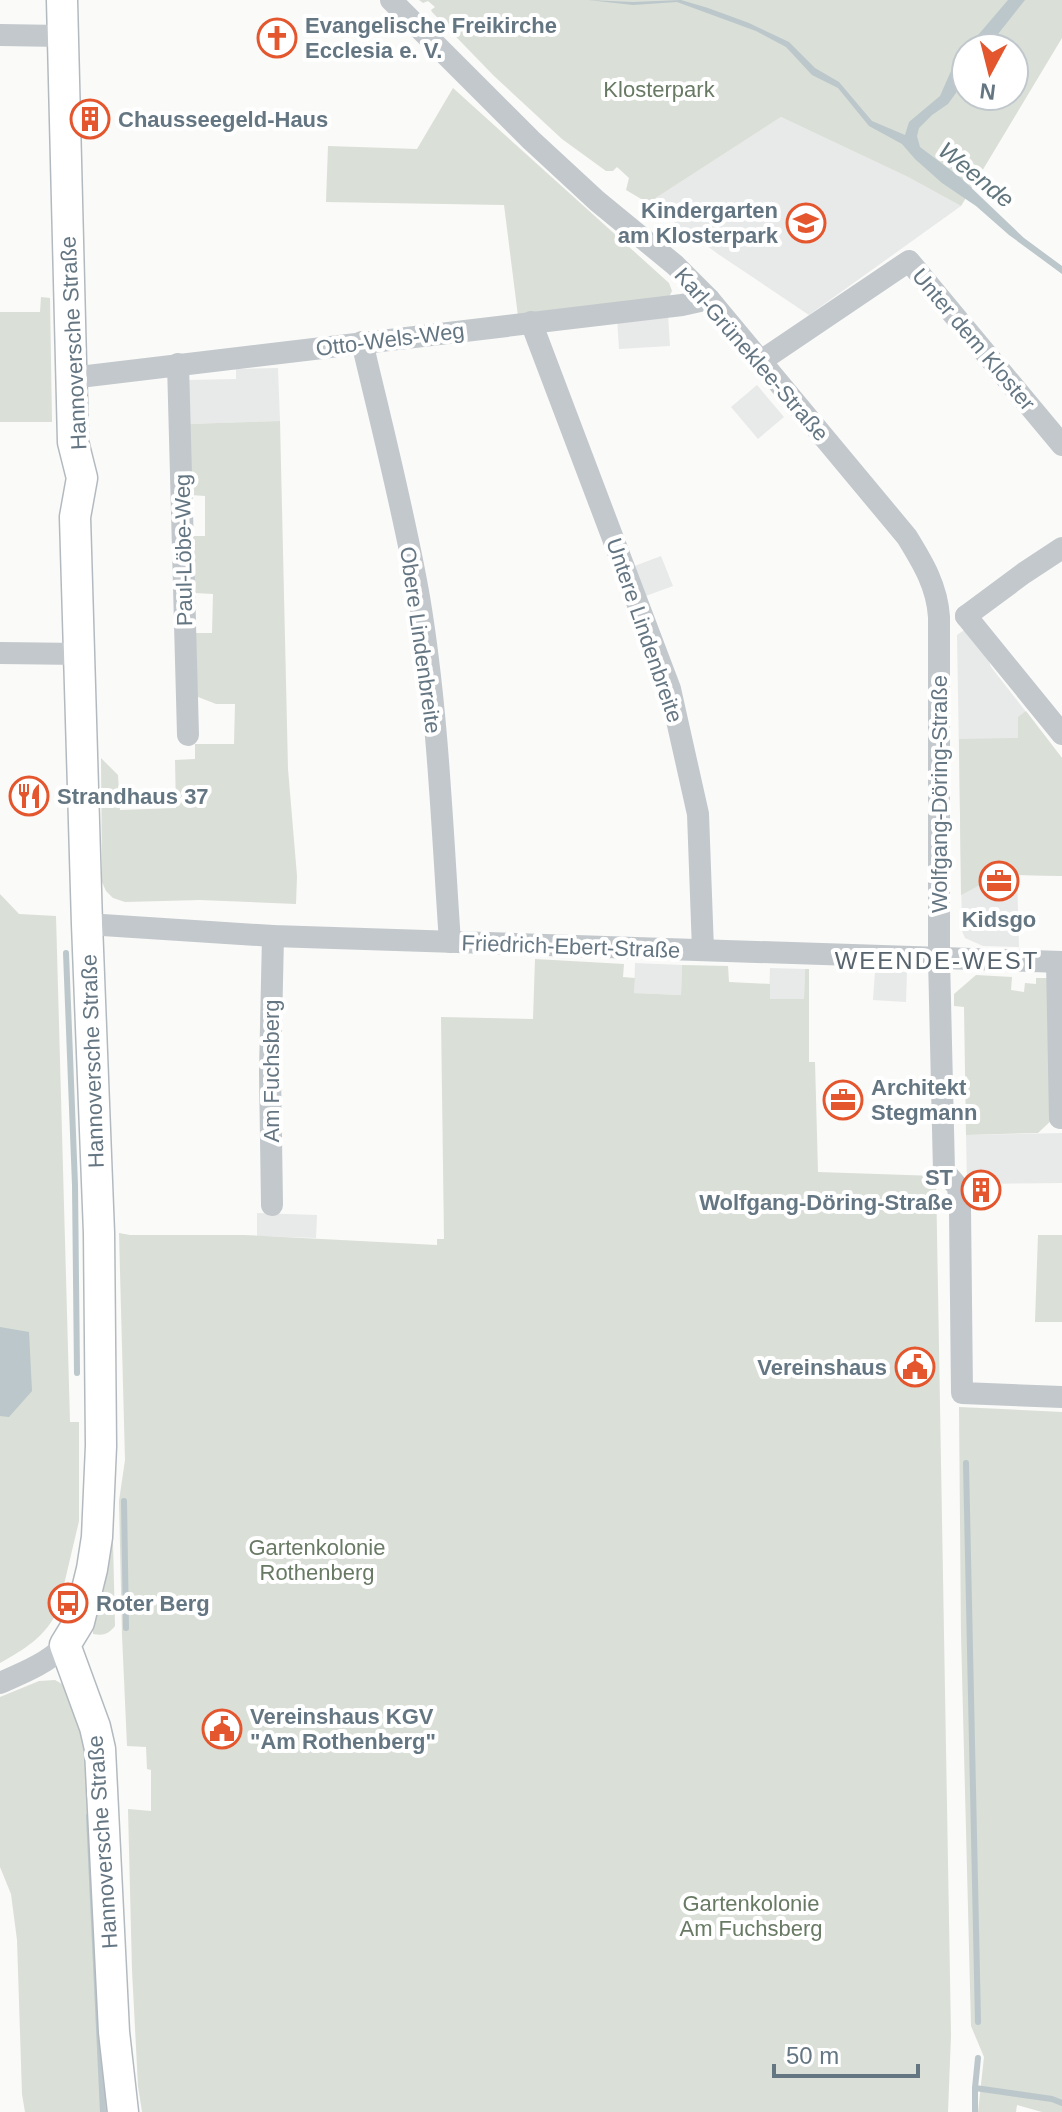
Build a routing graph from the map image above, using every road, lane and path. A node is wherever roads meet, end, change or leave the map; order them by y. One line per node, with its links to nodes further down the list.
1 (62, 0): 4 (street, Hannoversche Straße)
2 (391, 0): 5 (street, Karl-Grüneklee-Straße)
3 (0, 35): 4 (street)
4 (62, 36): 10 (street, Hannoversche Straße)
5 (709, 299): 6 (street, Otto-Wels-Weg); 8 (street, Karl-Grüneklee-Straße)
6 (531, 322): 7 (street, Otto-Wels-Weg); 22 (street, Untere Lindenbreite)
7 (362, 342): 9 (street, Otto-Wels-Weg); 21 (street, Obere Lindenbreite)
8 (761, 361): 11 (street, Unter dem Kloster); 14 (street, Karl-Grüneklee-Straße)
9 (178, 364): 10 (street, Otto-Wels-Weg); 18 (street, Paul-Löbe-Weg)
10 (71, 378): 16 (street, Hannoversche Straße)
11 (1062, 445)
12 (1062, 548): 13 (street)
13 (966, 616): 14 (street); 17 (street)
14 (939, 617): 23 (street, Wolfgang-Döring-Straße)
15 (0, 653): 16 (street)
16 (80, 654): 19 (street, Hannoversche Straße)
17 (1062, 734)
18 (188, 735)
19 (87, 924): 20 (street, Friedrich-Ebert-Straße); 28 (street, Hannoversche Straße)
20 (273, 936): 21 (street, Friedrich-Ebert-Straße); 26 (street, Am Fuchsberg)
21 (450, 942): 22 (street, Friedrich-Ebert-Straße)
22 (703, 950): 23 (street, Friedrich-Ebert-Straße)
23 (939, 958): 24 (street, Friedrich-Ebert-Straße); 27 (street, Wolfgang-Döring-Straße)
24 (1059, 962): 25 (street, Friedrich-Ebert-Straße)
25 (1062, 1118)
26 (272, 1205)
27 (1062, 1397)
28 (65, 1645): 29 (street); 30 (street, Hannoversche Straße)
29 (0, 1683)
30 (123, 2112)

